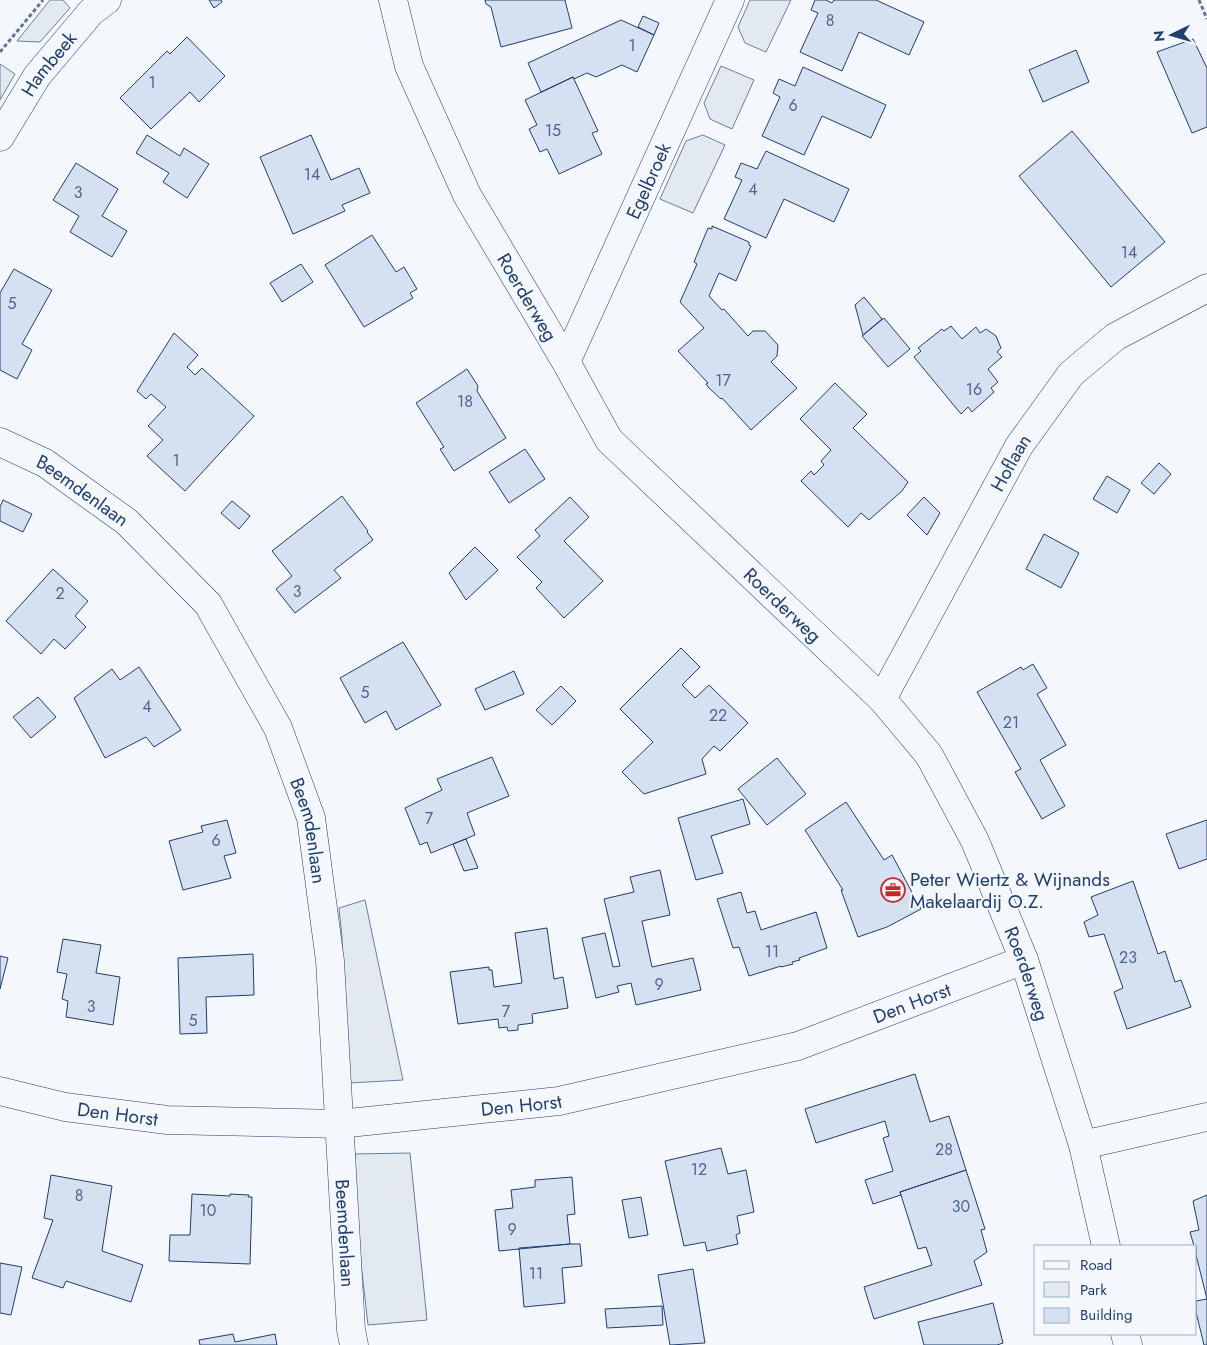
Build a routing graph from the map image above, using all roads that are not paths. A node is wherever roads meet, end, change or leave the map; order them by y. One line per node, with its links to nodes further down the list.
1 (107, 0): 4 (street, Hambeek)
2 (393, 0): 6 (street, Roerderweg)
3 (730, 0): 6 (street, Egelbroek)
4 (0, 137)
5 (1207, 288): 8 (street, Hoflaan)
6 (566, 362): 8 (street, Roerderweg)
7 (0, 442): 12 (street, Beemdenlaan)
8 (882, 699): 9 (street, Roerderweg)
9 (1024, 960): 12 (street, Den Horst); 13 (street, Roerderweg)
10 (0, 1091): 12 (street, Den Horst)
11 (1207, 1117): 13 (street)
12 (338, 1124): 15 (street, Beemdenlaan)
13 (1083, 1145): 14 (street, Roerderweg)
14 (1106, 1245)
15 (354, 1345)

